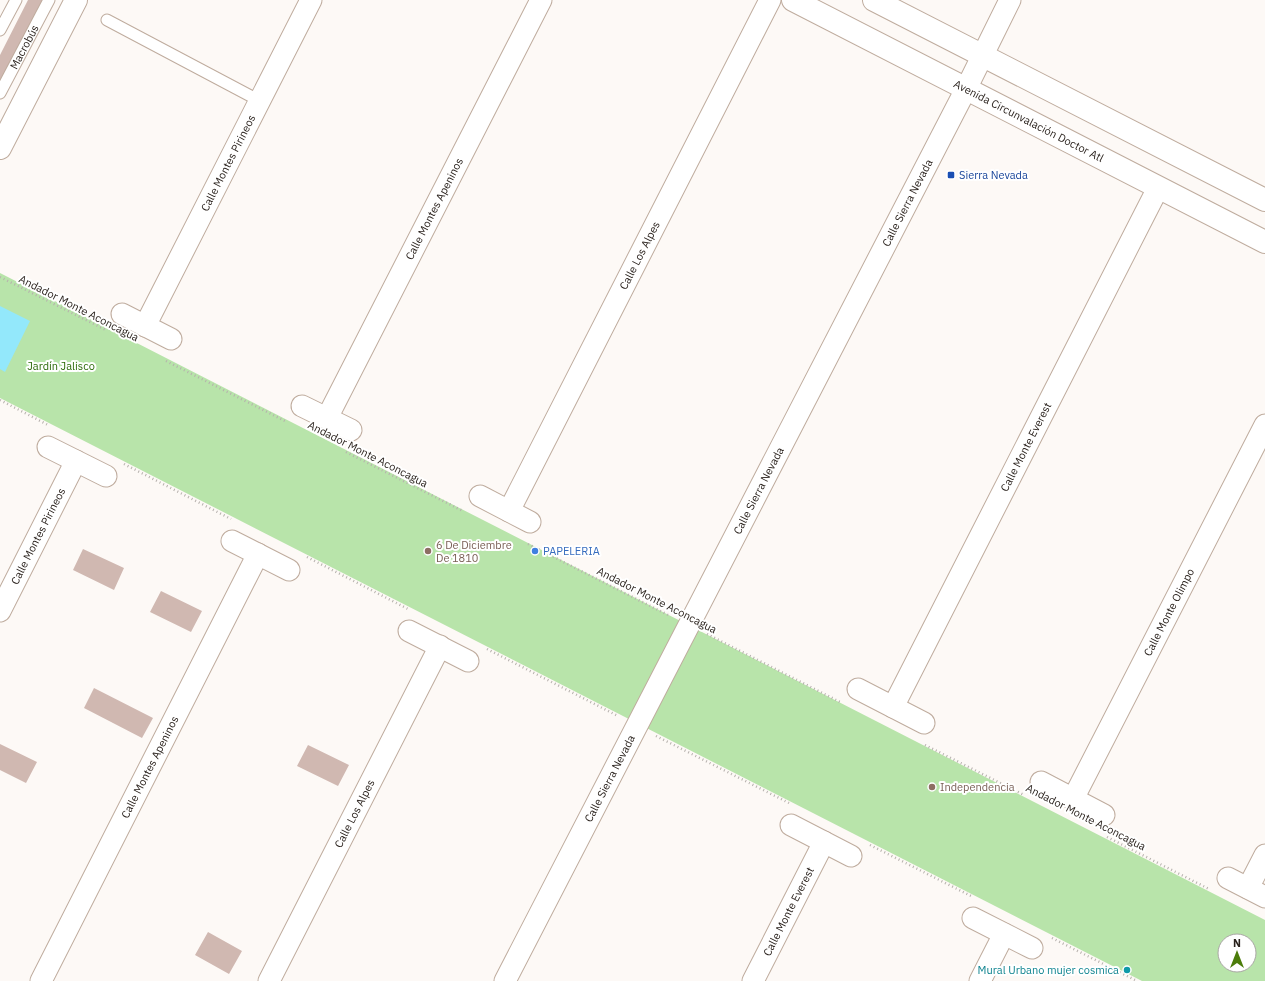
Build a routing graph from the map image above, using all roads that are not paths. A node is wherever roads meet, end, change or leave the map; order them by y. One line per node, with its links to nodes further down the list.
1 (16, 0): 11 (lane)
2 (49, 0): 14 (lane, Macrobús)
3 (76, 0): 16 (main road)
4 (311, 0): 15 (street, Calle Montes Pirineos)
5 (541, 0): 24 (street, Calle Montes Apeninos)
6 (770, 0): 31 (street, Calle Los Alpes)
7 (792, 0): 13 (main road, Avenida Circunvalación Doctor Atl)
8 (874, 0): 12 (main road)
9 (1010, 0): 12 (street, Calle Sierra Nevada)
10 (108, 20): 15 (lane)
11 (0, 30)
12 (982, 56): 13 (street, Calle Sierra Nevada); 18 (main road)
13 (966, 89): 17 (main road, Avenida Circunvalación Doctor Atl); 57 (street, Calle Sierra Nevada)
14 (0, 93)
15 (260, 101): 21 (street, Calle Montes Pirineos)
16 (0, 148)
17 (1158, 188): 19 (main road, Avenida Circunvalación Doctor Atl); 41 (street, Calle Monte Everest)
18 (1265, 200)
19 (1265, 242)
20 (122, 314): 21 (street)
21 (145, 326): 22 (street)
22 (171, 339)
23 (302, 406): 24 (street)
24 (328, 418): 26 (street)
25 (1265, 425): 44 (street, Calle Monte Olimpo)
26 (351, 430)
27 (48, 447): 28 (street)
28 (76, 461): 29 (street); 36 (street, Calle Montes Pirineos)
29 (106, 476)
30 (480, 496): 31 (street)
31 (509, 511): 32 (street)
32 (530, 522)
33 (232, 541): 34 (street)
34 (258, 554): 35 (street); 55 (street, Calle Montes Apeninos)
35 (289, 570)
36 (0, 611)
37 (409, 631): 38 (street)
38 (440, 646): 39 (street); 56 (street, Calle Los Alpes)
39 (474, 653)
40 (852, 697): 41 (street)
41 (893, 707): 42 (street)
42 (924, 723)
43 (1035, 790): 44 (street)
44 (1073, 799): 45 (street)
45 (1103, 825)
46 (791, 826): 47 (street)
47 (824, 842): 49 (street); 58 (street, Calle Monte Everest)
48 (1265, 855): 51 (street)
49 (851, 856)
50 (1222, 885): 51 (street)
51 (1256, 893)
52 (974, 908): 53 (street)
53 (1004, 934): 54 (street); 59 (street)
54 (1039, 941)
55 (41, 981)
56 (269, 981)
57 (505, 981)
58 (753, 981)
59 (980, 981)

